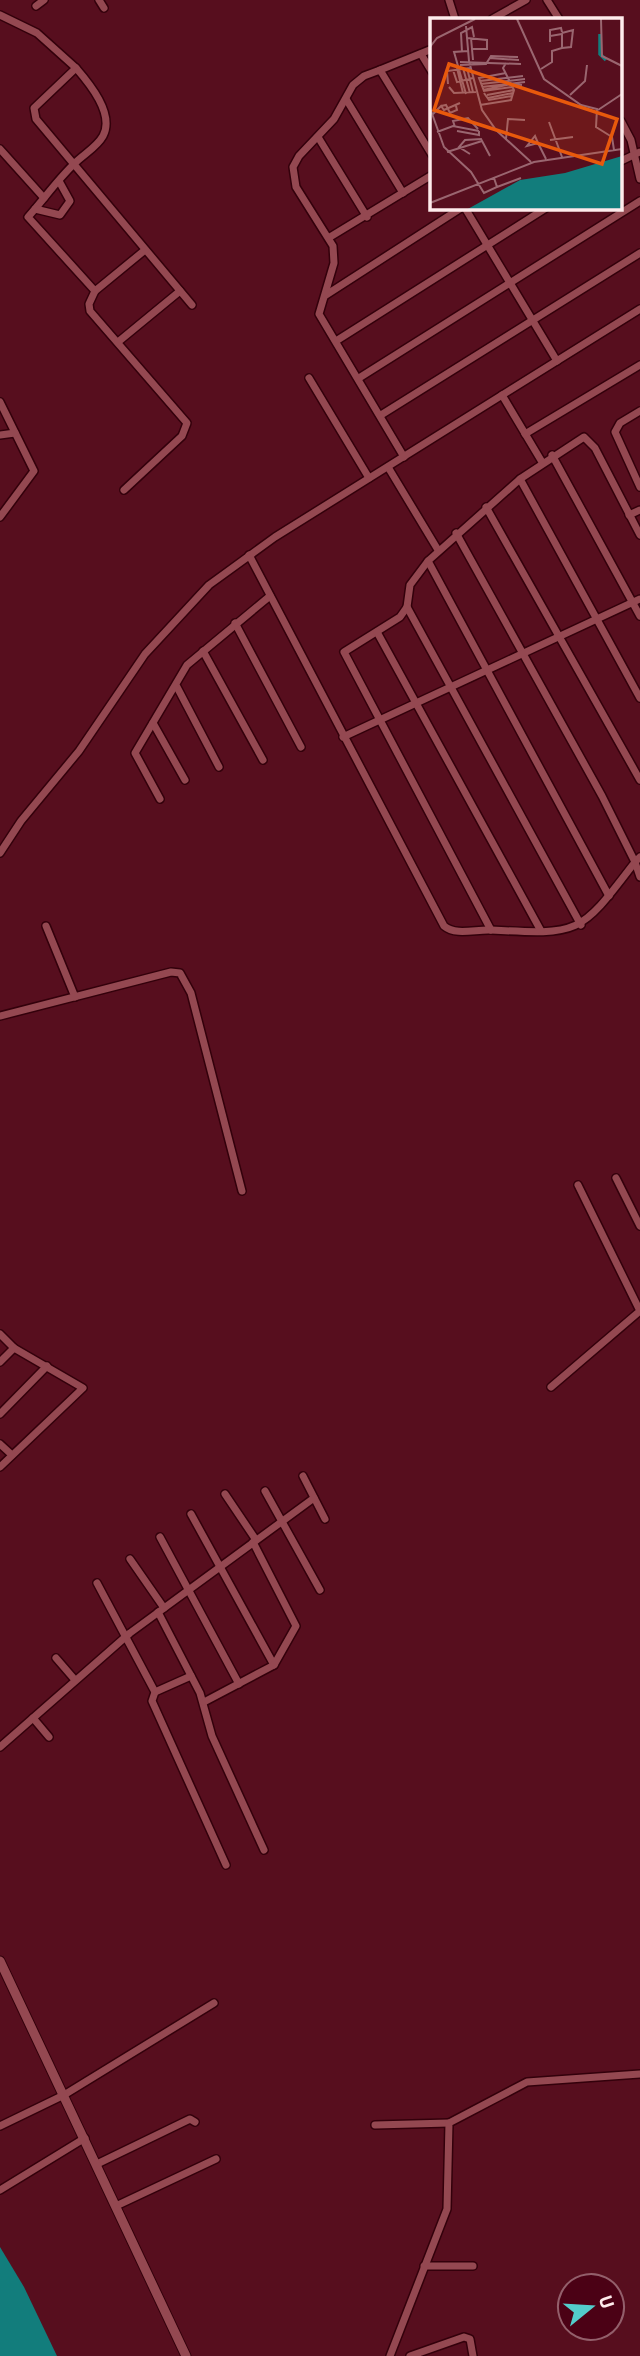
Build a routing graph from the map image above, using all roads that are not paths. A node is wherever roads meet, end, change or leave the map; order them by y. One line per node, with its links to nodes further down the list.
1 (44, 0): 6 (street)
2 (99, 0): 7 (street)
3 (449, 0): 10 (street)
4 (526, 0): 5 (street)
5 (515, 3): 9 (street)
6 (36, 6)
7 (104, 8)
8 (0, 15): 13 (street)
9 (503, 17)
10 (456, 18)
11 (430, 50): 12 (street)
12 (421, 54): 14 (street); 15 (street)
13 (76, 68): 22 (street); 22 (street)
14 (430, 69)
15 (380, 70): 16 (street); 20 (street)
16 (346, 99): 18 (street); 26 (street)
17 (622, 123): 21 (street)
18 (318, 137): 33 (street); 34 (street)
19 (0, 149): 27 (street)
20 (430, 152)
21 (636, 153): 24 (street)
22 (74, 164): 25 (street); 36 (street)
23 (430, 176): 26 (street)
24 (640, 179)
25 (59, 181): 27 (street); 29 (street)
26 (403, 194): 33 (street)
27 (44, 198): 29 (street)
28 (640, 201): 38 (street)
29 (35, 209): 39 (street)
30 (460, 210): 41 (street)
31 (464, 210): 35 (street)
32 (544, 210): 35 (street)
33 (367, 217): 34 (street)
34 (330, 237): 41 (street)
35 (487, 246): 38 (street); 45 (street)
36 (145, 250): 39 (street); 40 (street)
37 (640, 253): 44 (street)
38 (511, 283): 44 (street); 50 (street)
39 (95, 291): 46 (street)
40 (180, 291): 42 (street); 46 (street)
41 (325, 296): 45 (street)
42 (192, 305)
43 (640, 309): 47 (street)
44 (533, 321): 47 (street); 54 (street)
45 (336, 341): 50 (street)
46 (118, 342): 65 (street)
47 (557, 361): 51 (street)
48 (640, 365): 56 (street)
49 (309, 378): 62 (street)
50 (359, 378): 54 (street)
51 (502, 396): 56 (street); 59 (street)
52 (0, 402): 55 (street)
53 (640, 411): 64 (street)
54 (381, 415): 59 (street)
55 (15, 433): 57 (street); 69 (street)
56 (525, 434): 60 (street)
57 (0, 435)
58 (552, 455): 60 (street); 68 (street); 76 (street)
59 (404, 457): 61 (street)
60 (542, 462): 63 (street)
61 (388, 467): 62 (street); 72 (street)
62 (369, 478): 73 (street)
63 (520, 479): 66 (street); 79 (street)
64 (640, 486)
65 (124, 490)
66 (486, 507): 70 (street); 82 (street)
67 (640, 510): 68 (street)
68 (629, 515): 71 (street)
69 (0, 517)
70 (456, 533): 72 (street); 84 (street)
71 (640, 535)
72 (438, 550): 74 (street)
73 (249, 555): 75 (street); 99 (street)
74 (428, 561): 77 (street); 85 (street)
75 (270, 596): 80 (street); 92 (street)
76 (636, 601): 78 (street); 79 (street)
77 (407, 607): 81 (street); 86 (street)
78 (640, 616)
79 (596, 619): 82 (street); 88 (street)
80 (235, 623): 83 (street); 93 (street)
81 (377, 632): 89 (street); 90 (street)
82 (561, 635): 84 (street); 97 (street)
83 (203, 651): 87 (street); 94 (street)
84 (523, 653): 85 (street); 100 (street)
85 (488, 669): 86 (street); 102 (street)
86 (452, 686): 89 (street); 103 (street)
87 (177, 687): 91 (street); 95 (street)
88 (640, 698)
89 (416, 702): 90 (street); 106 (street)
90 (382, 719): 92 (street); 105 (street)
91 (153, 723): 96 (street); 98 (street)
92 (344, 737): 105 (street)
93 (301, 747)
94 (263, 760)
95 (219, 767)
96 (185, 780)
97 (640, 780)
98 (160, 799)
99 (0, 853)
100 (637, 860): 101 (street); 102 (street)
101 (640, 877)
102 (609, 896): 103 (street)
103 (581, 925): 106 (street)
104 (46, 926): 107 (street)
105 (491, 930): 106 (street)
106 (541, 931)
107 (75, 997): 108 (street); 111 (street)
108 (0, 1016)
109 (616, 1178): 112 (street)
110 (578, 1185): 117 (street)
111 (242, 1191)
112 (640, 1226)
113 (0, 1334): 114 (street)
114 (15, 1348): 115 (street); 116 (street)
115 (0, 1362)
116 (47, 1366): 118 (street); 120 (street)
117 (551, 1387)
118 (0, 1414)
119 (0, 1444): 120 (street)
120 (12, 1455): 121 (street)
121 (0, 1467)
122 (303, 1476): 125 (street)
123 (264, 1491): 128 (street)
124 (225, 1494): 130 (street)
125 (314, 1498): 127 (street); 128 (street)
126 (191, 1514): 132 (street)
127 (325, 1519)
128 (281, 1522): 130 (street); 135 (street)
129 (160, 1537): 134 (street)
130 (255, 1541): 132 (street); 139 (street)
131 (130, 1559): 136 (street)
132 (222, 1565): 134 (street); 139 (street)
133 (97, 1583): 137 (street)
134 (189, 1589): 136 (street); 142 (street)
135 (320, 1590)
136 (161, 1610): 137 (street); 140 (street)
137 (126, 1636): 141 (street); 143 (street)
138 (56, 1658): 141 (street)
139 (274, 1665): 142 (street)
140 (191, 1676): 143 (street); 144 (street)
141 (75, 1680): 145 (street)
142 (239, 1684): 144 (street)
143 (155, 1692): 149 (street)
144 (204, 1702): 148 (street)
145 (33, 1717): 146 (street); 147 (street)
146 (50, 1737)
147 (0, 1747)
148 (264, 1850)
149 (226, 1865)
150 (0, 1961): 153 (street)
151 (214, 2003): 153 (street)
152 (640, 2074): 155 (street)
153 (64, 2095): 157 (street); 158 (street)
154 (195, 2122): 160 (street)
155 (449, 2123): 156 (street); 163 (street)
156 (375, 2125)
157 (0, 2126)
158 (85, 2138): 160 (street); 161 (street)
159 (216, 2159): 162 (street)
160 (97, 2164): 162 (street)
161 (0, 2190)
162 (116, 2206): 165 (street)
163 (424, 2266): 164 (street); 166 (street)
164 (473, 2266)
165 (185, 2356)
166 (390, 2356)
167 (410, 2356): 168 (street)
168 (473, 2356)

